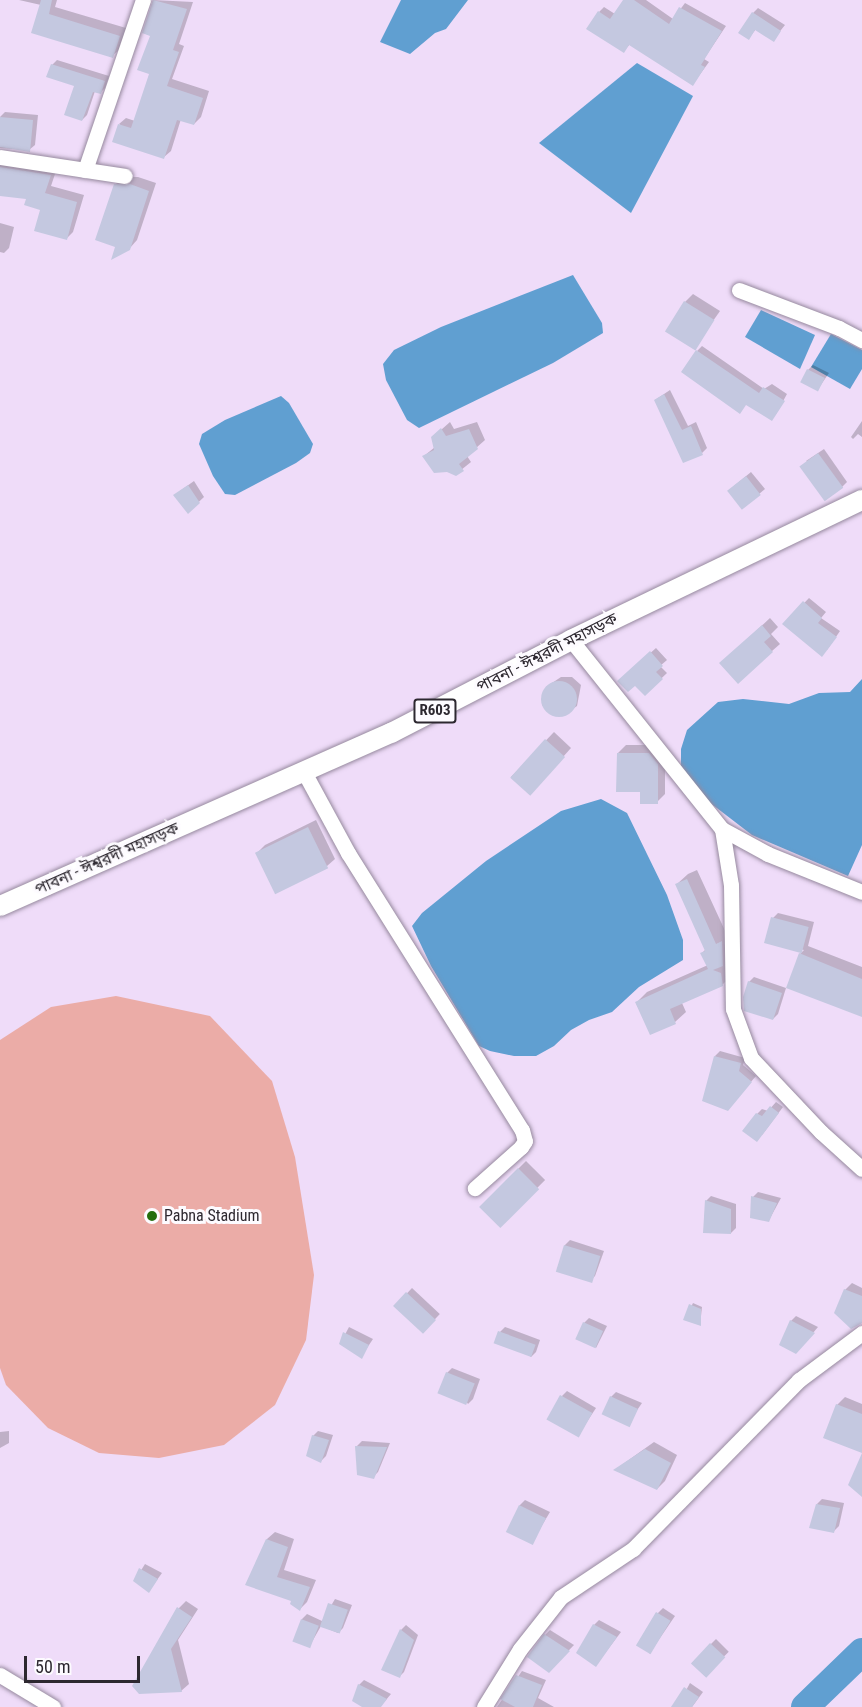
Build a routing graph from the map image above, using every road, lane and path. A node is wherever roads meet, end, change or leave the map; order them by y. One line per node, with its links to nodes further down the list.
1 (143, 0): 3 (street)
2 (0, 157): 3 (street)
3 (86, 170): 4 (street)
4 (125, 176)
5 (739, 290): 6 (street)
6 (862, 340)
7 (862, 500): 8 (main road, পাবনা - ঈশ্বরদী মহাসড়ক / R603)
8 (571, 639): 9 (main road, পাবনা - ঈশ্বরদী মহাসড়ক / R603); 10 (street)
9 (303, 772): 12 (main road, পাবনা - ঈশ্বরদী মহাসড়ক / R603); 14 (street)
10 (722, 829): 11 (street); 13 (street)
11 (862, 892)
12 (0, 906)
13 (862, 1169)
14 (476, 1188)
15 (862, 1333): 18 (street)
16 (0, 1675): 17 (street)
17 (53, 1707)
18 (484, 1707)

